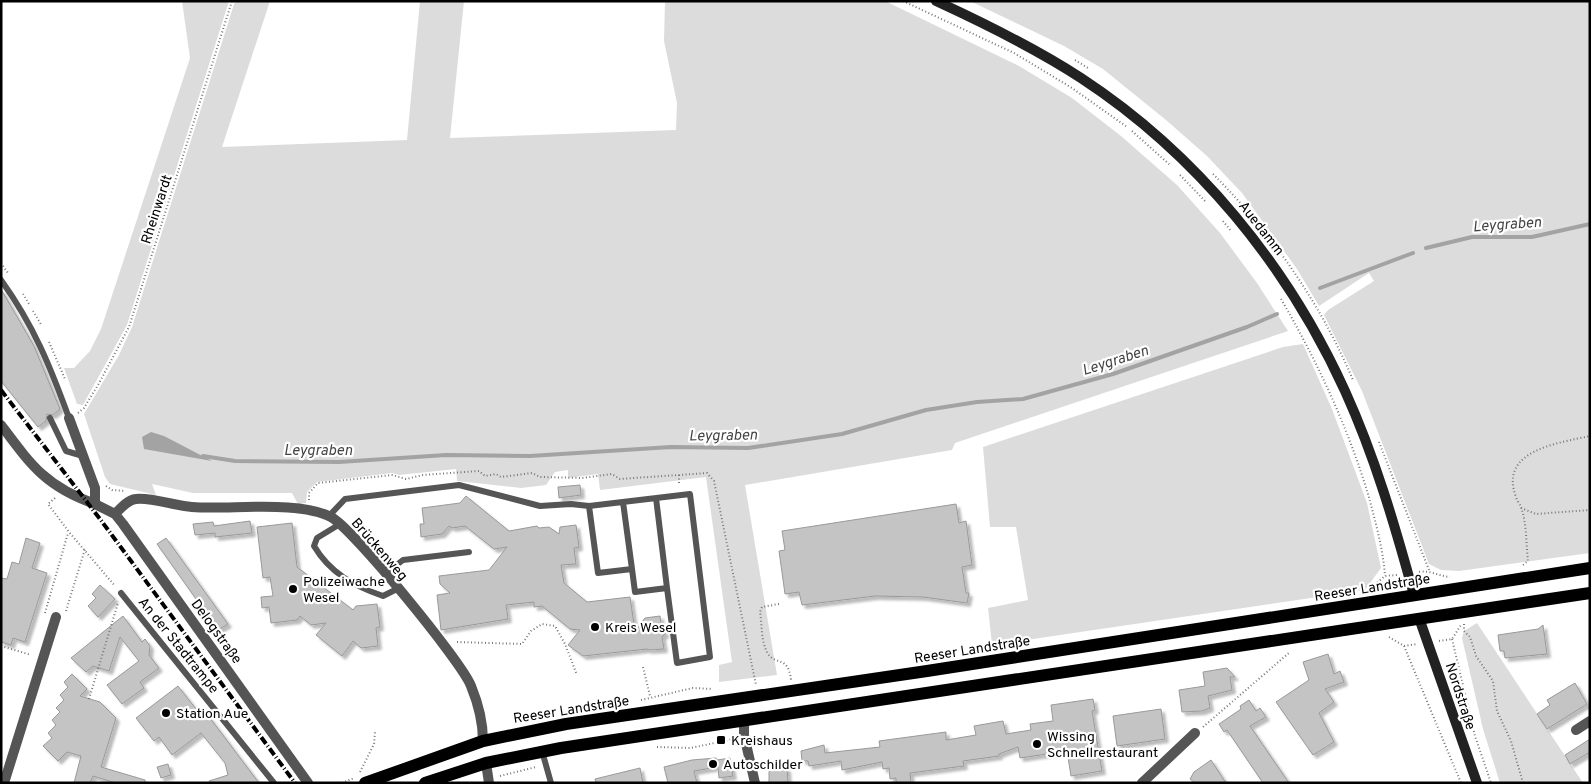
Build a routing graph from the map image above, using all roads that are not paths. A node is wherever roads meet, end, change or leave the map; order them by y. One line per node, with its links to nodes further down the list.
1 (936, 1): 22 (street, Auedamm)
2 (1, 280): 3 (lane)
3 (74, 415): 6 (street)
4 (50, 418): 6 (lane)
5 (1, 425): 9 (street, Delogstraße)
6 (83, 456): 9 (street)
7 (656, 498): 8 (lane); 18 (lane); 18 (lane)
8 (623, 502): 10 (lane); 15 (lane)
9 (95, 504): 11 (street, Delogstraße)
10 (589, 506): 12 (lane); 15 (lane)
11 (115, 514): 12 (street, Brückenweg); 35 (street, Delogstraße)
12 (328, 516): 13 (street, Brückenweg)
13 (340, 524): 17 (street, Brückenweg); 19 (lane)
14 (469, 552): 17 (lane)
15 (632, 568): 18 (lane)
16 (1590, 568): 22 (main road, Reeser Landstraße)
17 (385, 574): 19 (street, Brückenweg)
18 (667, 588)
19 (397, 589): 29 (street, Brückenweg)
20 (121, 593): 34 (lane, An der Stadtrampe)
21 (1590, 593): 24 (main road)
22 (1414, 595): 24 (main road); 29 (main road, Reeser Landstraße)
23 (56, 617): 33 (street)
24 (1419, 618): 25 (main road); 41 (street, Nordstraße)
25 (744, 721): 30 (main road); 39 (street)
26 (1590, 721): 27 (street)
27 (1576, 730)
28 (1195, 733): 40 (street)
29 (483, 741): 31 (main road); 32 (main road, Reeser Landstraße)
30 (542, 752): 31 (main road); 38 (lane)
31 (486, 763): 36 (main road); 37 (street)
32 (360, 780)
33 (4, 783)
34 (274, 783)
35 (308, 783)
36 (426, 783)
37 (490, 783)
38 (551, 783)
39 (755, 783)
40 (1142, 783)
41 (1476, 783)

